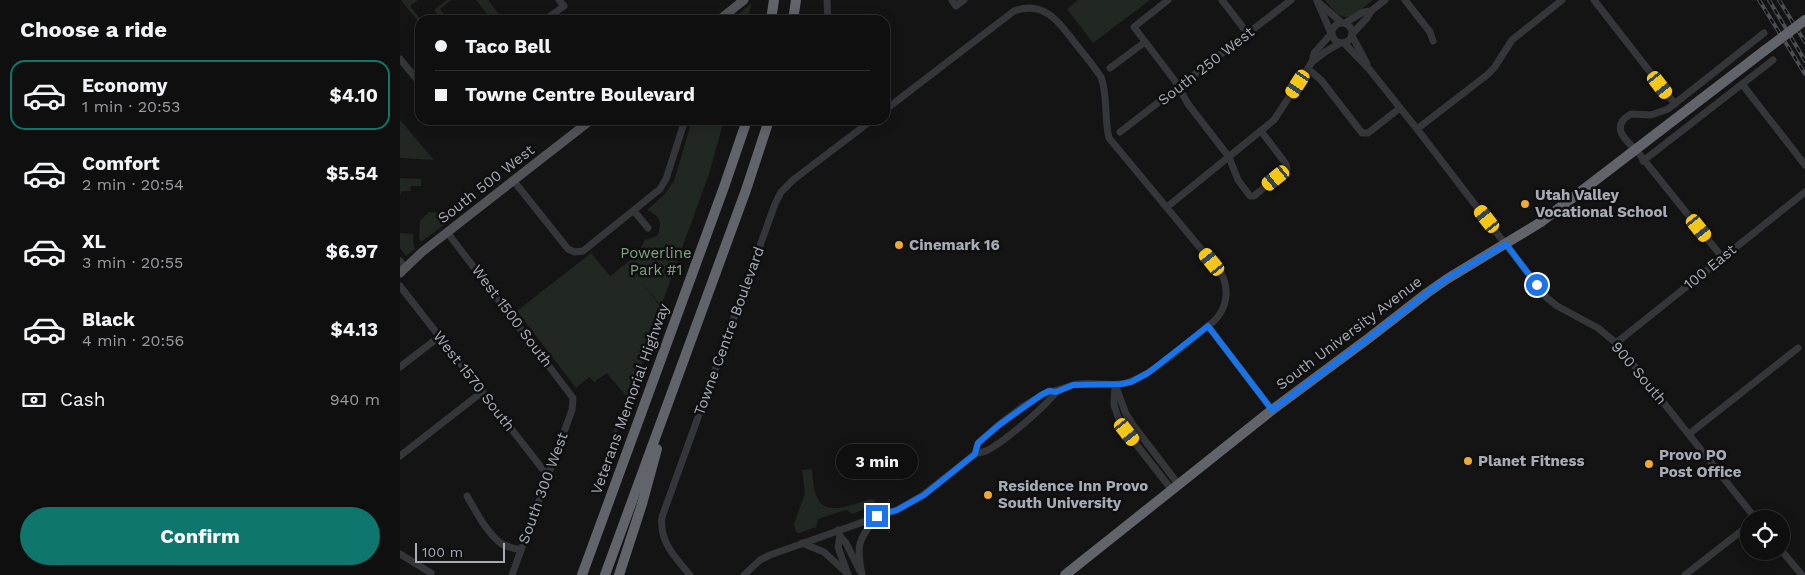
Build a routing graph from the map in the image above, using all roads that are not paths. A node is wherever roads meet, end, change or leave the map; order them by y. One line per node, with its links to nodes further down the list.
1 (744, 0): 18 (main road)
2 (796, 0): 20 (highway)
3 (827, 0): 21 (street)
4 (952, 0): 5 (street)
5 (964, 0)
6 (1168, 0): 29 (street)
7 (1222, 0): 25 (street)
8 (1291, 0): 25 (street, South 250 West)
9 (1385, 0): 16 (street)
10 (1405, 0): 28 (street)
11 (1562, 0): 48 (street)
12 (1594, 0): 40 (street)
13 (774, 1): 19 (highway)
14 (1317, 1): 23 (street); 24 (street)
15 (561, 3): 17 (street)
16 (1370, 11): 23 (street); 26 (street)
17 (550, 15)
18 (724, 15)
19 (772, 15)
20 (794, 15)
21 (828, 15)
22 (1805, 20): 51 (highway, South University Avenue, bridge)
23 (1343, 23): 24 (street); 26 (street)
24 (1332, 33): 30 (street); 33 (street)
25 (1248, 34): 39 (street, South 250 West)
26 (1352, 34): 30 (street); 35 (street)
27 (1764, 34): 40 (street)
28 (1433, 41)
29 (1145, 42): 34 (street); 39 (street)
30 (1342, 43): 33 (street); 35 (street)
31 (400, 59): 37 (street)
32 (1773, 60): 38 (street)
33 (1312, 62): 36 (street)
34 (1110, 68)
35 (1369, 69): 42 (street, 900 South)
36 (1308, 70): 42 (street); 49 (street)
37 (415, 78)
38 (1742, 84): 53 (street); 54 (street)
39 (1180, 87): 50 (street, South 250 West); 52 (street)
40 (1675, 104): 51 (street)
41 (890, 105): 57 (street)
42 (1400, 108): 48 (street, 900 South)
43 (584, 125): 55 (main road, South 500 West)
44 (682, 125): 58 (street)
45 (744, 125): 94 (highway, Veterans Memorial Highway)
46 (767, 125): 70 (highway)
47 (865, 125): 97 (street, Towne Centre Boulevard)
48 (1417, 129): 61 (street, 900 South)
49 (1261, 131): 52 (street); 52 (street)
50 (1120, 132)
51 (1636, 150): 53 (street); 61 (highway, South University Avenue)
52 (1229, 157): 57 (street)
53 (1643, 161): 62 (street)
54 (1805, 165)
55 (513, 180): 58 (street); 60 (main road, South 500 West)
56 (1805, 192): 62 (street, 100 East)
57 (1167, 207): 65 (street)
58 (634, 211): 59 (street)
59 (648, 228)
60 (447, 232): 63 (main road, South 500 West); 74 (street, West 1500 South)
61 (1506, 244): 67 (street, 900 South); 75 (highway, South University Avenue)
62 (1722, 257): 67 (street, 100 East)
63 (402, 267)
64 (400, 286): 66 (street, West 1570 South)
65 (1208, 326): 71 (street); 75 (street)
66 (439, 336): 69 (street); 72 (street, West 1570 South)
67 (1616, 343): 76 (street, 900 South)
68 (1798, 348): 76 (street)
69 (400, 367)
70 (675, 384): 95 (highway); 96 (highway)
71 (1115, 385): 73 (street); 80 (street); 80 (street)
72 (482, 392): 78 (street); 79 (street, West 1570 South)
73 (1056, 392): 77 (street); 77 (street)
74 (573, 401): 79 (street, South 300 West)
75 (1272, 410): 80 (highway, South University Avenue)
76 (1689, 434): 82 (street, 900 South)
77 (975, 454): 83 (street)
78 (400, 456)
79 (548, 476): 87 (street, South 300 West)
80 (1176, 488): 99 (highway, South University Avenue)
81 (468, 496): 87 (street)
82 (1749, 510)
83 (877, 516): 85 (street); 92 (street)
84 (1740, 532): 100 (street)
85 (839, 533): 86 (street); 91 (street); 92 (street)
86 (802, 543): 91 (street); 98 (street)
87 (521, 550): 93 (street, South 300 West)
88 (400, 554): 90 (street)
89 (1789, 560): 101 (street)
90 (431, 573)
91 (848, 574)
92 (863, 574)
93 (512, 575)
94 (582, 575)
95 (605, 575)
96 (619, 575)
97 (690, 575)
98 (744, 575)
99 (1064, 575)
100 (1685, 575)
101 (1802, 575)

